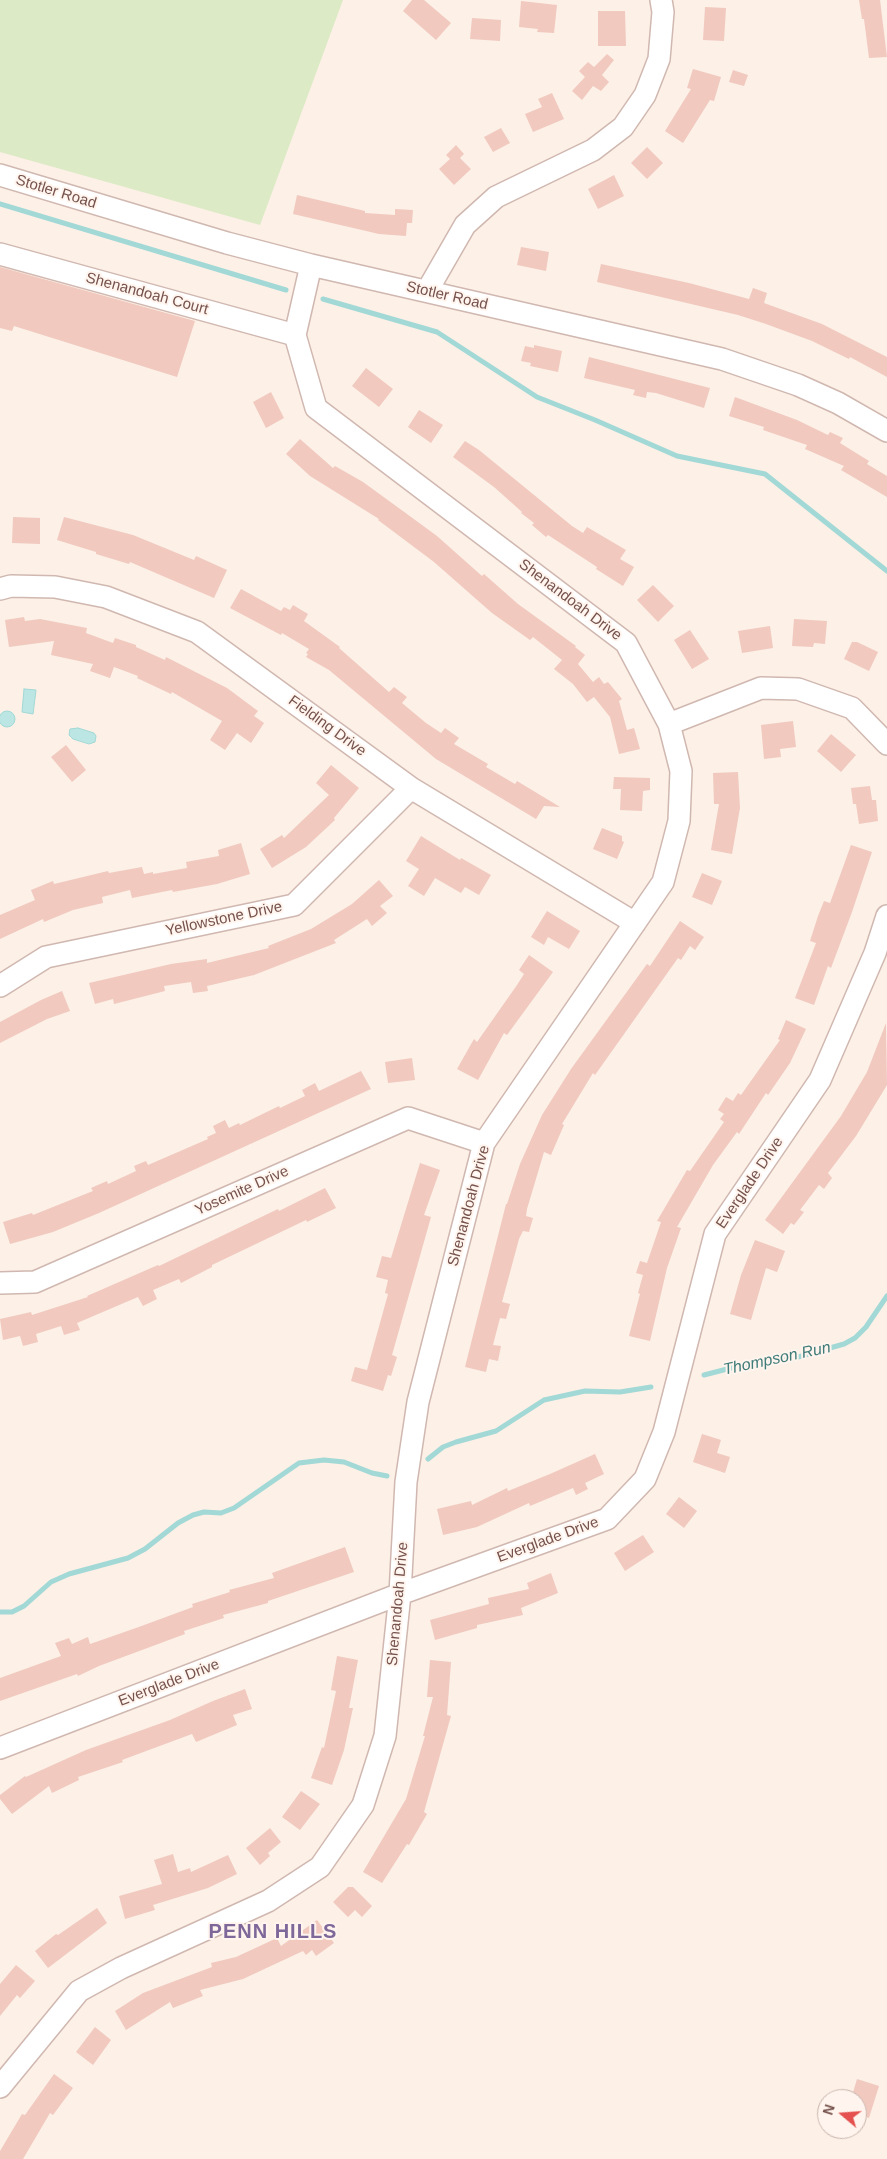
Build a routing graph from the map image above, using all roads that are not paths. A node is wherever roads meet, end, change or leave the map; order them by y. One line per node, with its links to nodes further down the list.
1 (660, 0): 5 (street)
2 (0, 175): 4 (street, Stotler Road)
3 (0, 254): 6 (street, Shenandoah Court)
4 (312, 265): 5 (street, Stotler Road); 6 (street, Shenandoah Drive)
5 (427, 292): 7 (street, Stotler Road)
6 (295, 335): 9 (street, Shenandoah Drive)
7 (887, 432)
8 (0, 589): 11 (street, Fielding Drive)
9 (669, 724): 10 (street); 13 (street, Shenandoah Drive)
10 (887, 744)
11 (411, 788): 13 (street, Fielding Drive); 14 (street, Yellowstone Drive)
12 (887, 916): 17 (street, Everglade Drive)
13 (635, 923): 15 (street, Shenandoah Drive)
14 (0, 986)
15 (484, 1143): 16 (street, Yosemite Drive); 17 (street, Shenandoah Drive)
16 (0, 1283)
17 (400, 1594): 18 (street, Everglade Drive); 19 (street, Shenandoah Drive)
18 (0, 1748)
19 (0, 2087)

